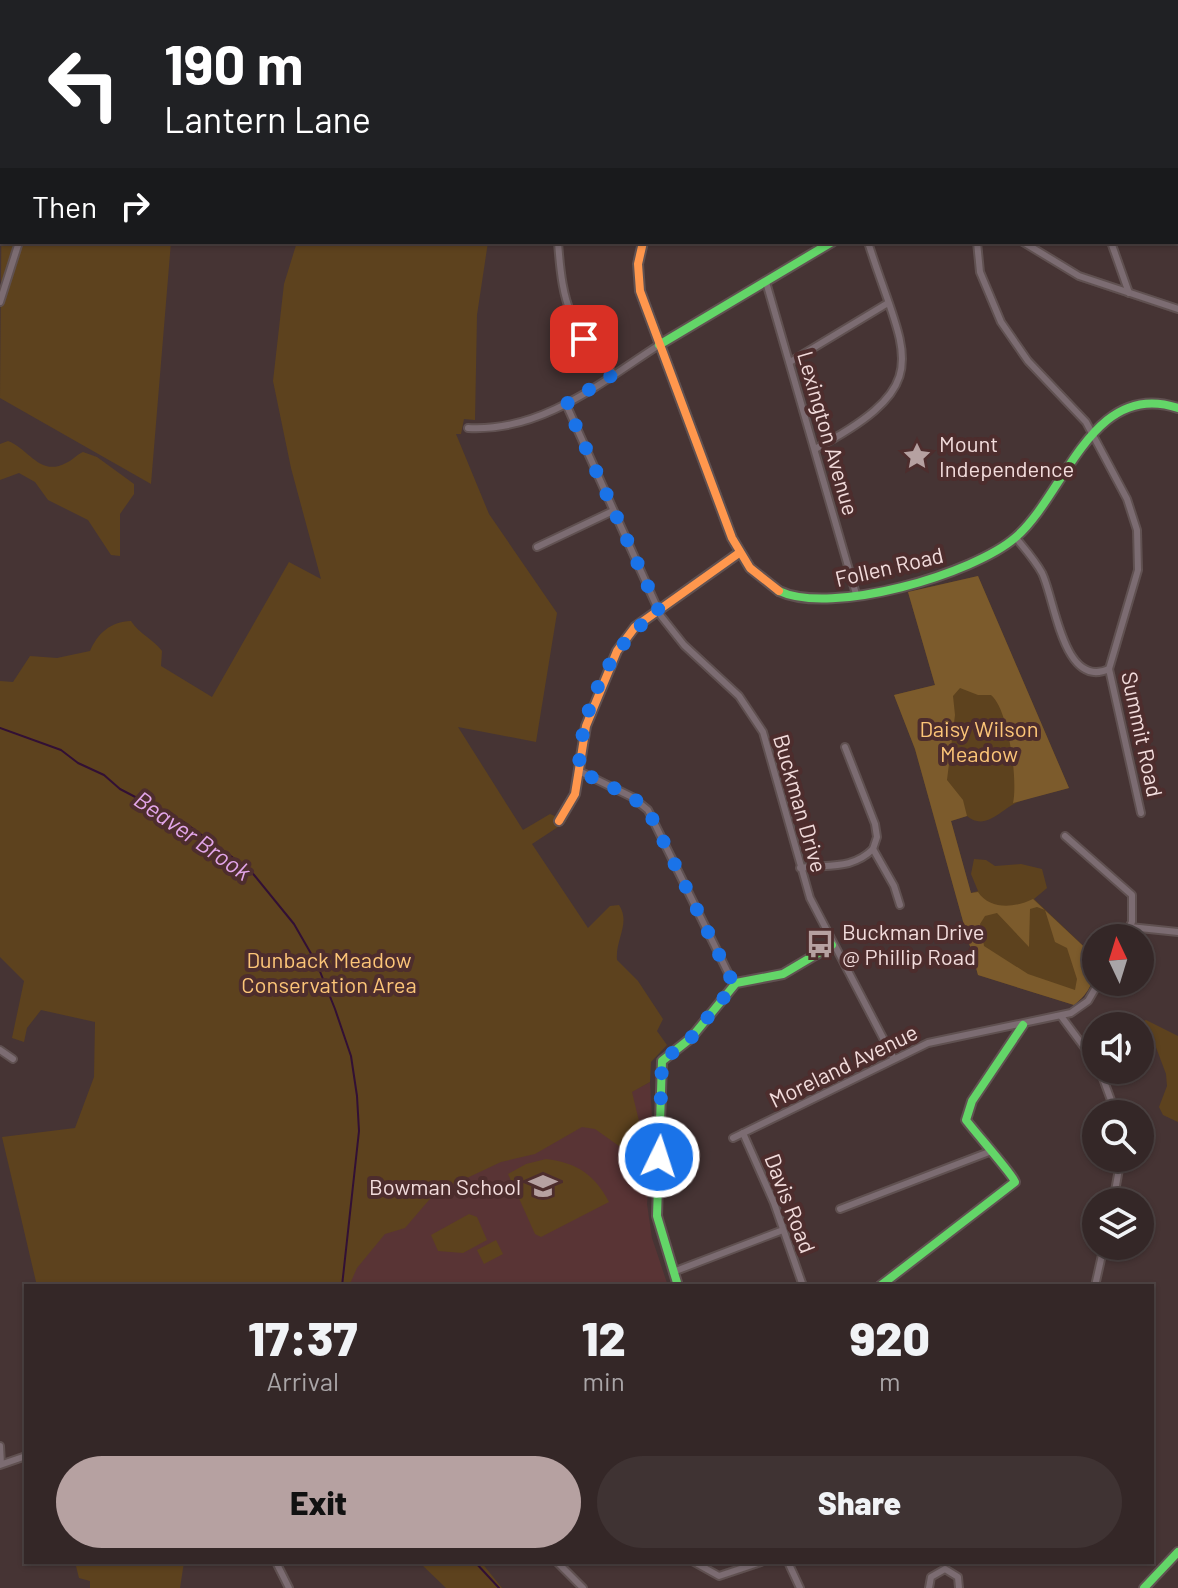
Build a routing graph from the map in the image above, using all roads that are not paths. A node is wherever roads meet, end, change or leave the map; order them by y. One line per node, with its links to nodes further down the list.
1 (18, 244): 11 (street)
2 (558, 244): 16 (street)
3 (643, 244): 14 (street, Follen Road)
4 (829, 244): 9 (street)
5 (869, 244): 12 (street)
6 (977, 244): 20 (street, Summit Road)
7 (1026, 244): 10 (street)
8 (1112, 244): 10 (street)
9 (766, 282): 14 (street); 15 (street, Lexington Avenue)
10 (1129, 293): 13 (street)
11 (0, 302)
12 (888, 303): 15 (street); 21 (street)
13 (1178, 309)
14 (659, 345): 16 (street); 25 (street, Follen Road)
15 (790, 362): 21 (street, Lexington Avenue)
16 (614, 374): 17 (street)
17 (566, 404): 19 (street); 22 (street, Buckman Drive)
18 (1178, 408): 20 (street, Follen Road)
19 (468, 428)
20 (1093, 436): 23 (street, Follen Road); 28 (street, Summit Road)
21 (815, 449): 26 (street, Lexington Avenue)
22 (613, 511): 24 (street); 27 (street, Buckman Drive)
23 (1016, 538): 26 (street, Follen Road); 28 (street)
24 (537, 547)
25 (739, 553): 26 (street, Follen Road); 27 (street)
26 (856, 594)
27 (659, 611): 30 (street); 35 (street, Buckman Drive)
28 (1109, 669): 31 (street, Summit Road)
29 (845, 747): 34 (street)
30 (579, 771): 32 (street); 41 (street)
31 (1141, 813)
32 (559, 821)
33 (1065, 836): 37 (street)
34 (873, 849): 35 (street); 36 (street)
35 (800, 868): 40 (street, Buckman Drive)
36 (900, 905)
37 (1131, 924)
38 (1154, 930): 39 (street)
39 (1178, 932)
40 (832, 945): 41 (street); 48 (street, Buckman Drive)
41 (734, 985): 55 (street)
42 (1089, 996): 43 (street, Moreland Avenue)
43 (1061, 1016): 44 (street, Moreland Avenue); 45 (street)
44 (1023, 1025): 48 (street, Moreland Avenue); 51 (street)
45 (1082, 1044)
46 (0, 1050): 47 (street)
47 (13, 1059)
48 (894, 1059): 49 (street, Moreland Avenue)
49 (743, 1133): 50 (street, Moreland Avenue); 53 (street, Davis Road)
50 (733, 1138)
51 (989, 1152): 52 (street); 58 (street)
52 (840, 1209)
53 (783, 1230): 55 (street); 57 (street, Davis Road)
54 (1101, 1260): 59 (street)
55 (673, 1272): 56 (street)
56 (677, 1284)
57 (802, 1284)
58 (883, 1284)
59 (1095, 1284)
60 (0, 1446): 62 (street)
61 (24, 1457): 62 (street)
62 (0, 1464)
63 (1178, 1552): 74 (street)
64 (277, 1564): 69 (street)
65 (559, 1564): 70 (street)
66 (698, 1564): 67 (street)
67 (755, 1564)
68 (789, 1564): 71 (street)
69 (289, 1588)
70 (583, 1588)
71 (800, 1588)
72 (929, 1588): 73 (street)
73 (959, 1588)
74 (1144, 1588)

